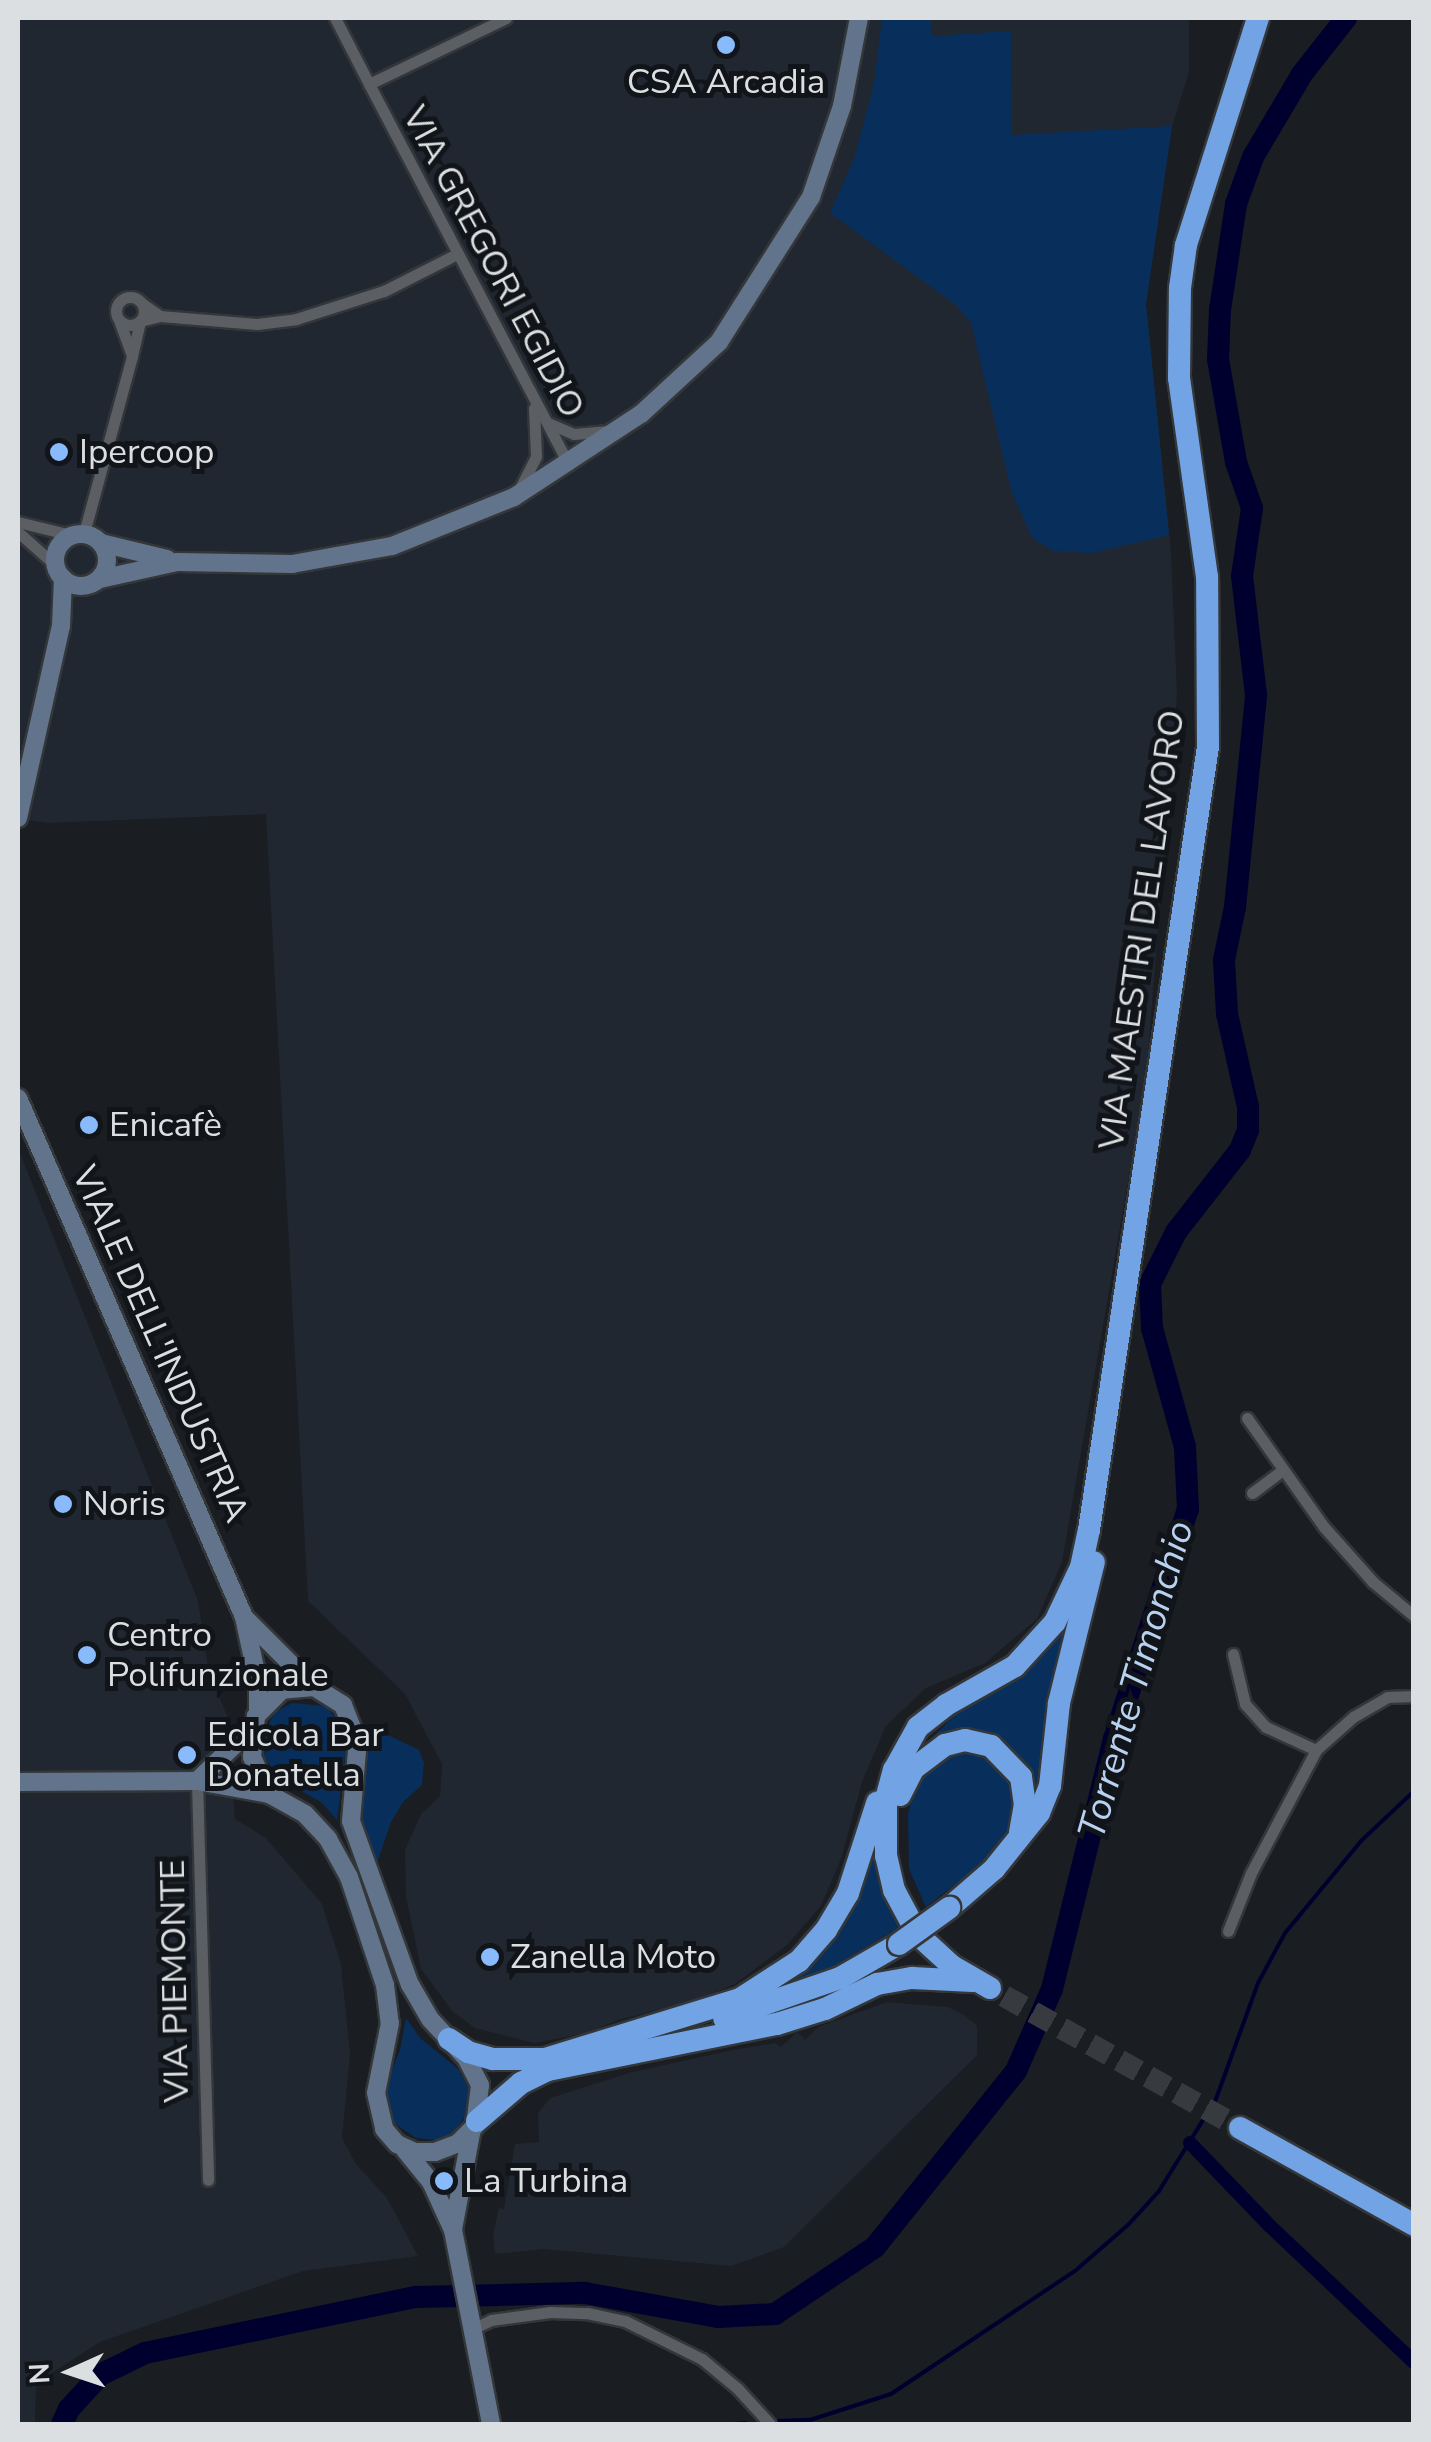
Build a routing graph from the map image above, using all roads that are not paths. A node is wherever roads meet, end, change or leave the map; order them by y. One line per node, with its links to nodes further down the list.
1 (335, 18): 5 (street, VIA GREGORI EGIDIO)
2 (506, 18): 5 (street)
3 (860, 18): 14 (main road)
4 (1258, 18): 28 (highway, VIA MAESTRI DEL LAVORO)
5 (369, 84): 6 (street, VIA GREGORI EGIDIO)
6 (457, 254): 8 (street); 12 (street, VIA GREGORI EGIDIO)
7 (143, 304): 8 (street); 9 (street); 10 (street)
8 (160, 316): 10 (street)
9 (120, 320): 10 (street); 11 (street)
10 (140, 321): 11 (street)
11 (132, 356): 19 (street)
12 (532, 394): 13 (street, VIA GREGORI EGIDIO); 16 (street)
13 (548, 424): 14 (street); 15 (street, VIA GREGORI EGIDIO)
14 (617, 430): 15 (main road)
15 (568, 465): 16 (main road)
16 (514, 496): 21 (main road)
17 (18, 522): 19 (street)
18 (18, 532): 22 (street)
19 (77, 534): 20 (main road); 22 (main road)
20 (102, 543): 21 (main road); 23 (main road)
21 (177, 562): 23 (main road)
22 (59, 572): 23 (main road); 24 (main road)
23 (92, 582): 24 (main road)
24 (61, 626): 25 (main road)
25 (20, 790): 26 (main road)
26 (18, 818)
27 (18, 1098): 33 (main road, VIALE DELL'INDUSTRIA)
28 (1109, 1399): 36 (highway, VIA MAESTRI DEL LAVORO); 45 (highway)
29 (1246, 1418): 30 (street)
30 (1283, 1470): 31 (street); 32 (street)
31 (1252, 1493)
32 (1414, 1616)
33 (244, 1617): 35 (main road, VIALE DELL'INDUSTRIA); 38 (main road, VIALE DELL'INDUSTRIA)
34 (1233, 1654): 40 (street)
35 (314, 1687): 38 (main road); 48 (main road, VIALE DELL'INDUSTRIA)
36 (968, 1692): 39 (highway); 44 (highway)
37 (1414, 1696): 40 (street)
38 (255, 1721): 42 (main road); 43 (main road, VIALE DELL'INDUSTRIA)
39 (918, 1727): 47 (highway); 49 (highway)
40 (1316, 1750): 46 (street)
41 (18, 1782): 42 (main road)
42 (198, 1782): 43 (main road); 53 (street, VIA PIEMONTE)
43 (269, 1794): 52 (main road, VIALE DELL'INDUSTRIA)
44 (900, 1796): 45 (highway); 47 (highway)
45 (1016, 1845): 49 (highway, bridge)
46 (1228, 1931)
47 (991, 1988): 49 (highway)
48 (449, 2039): 49 (highway); 50 (main road, VIALE DELL'INDUSTRIA)
49 (547, 2064): 50 (highway)
50 (474, 2128): 52 (main road); 55 (main road, VIALE DELL'INDUSTRIA)
51 (1240, 2128): 54 (highway)
52 (405, 2150): 55 (main road, VIALE DELL'INDUSTRIA)
53 (208, 2180)
54 (1414, 2225)
55 (453, 2230): 56 (main road, VIALE DELL'INDUSTRIA)
56 (471, 2324): 57 (main road, VIALE DELL'INDUSTRIA); 58 (street)
57 (491, 2424)
58 (770, 2424)

